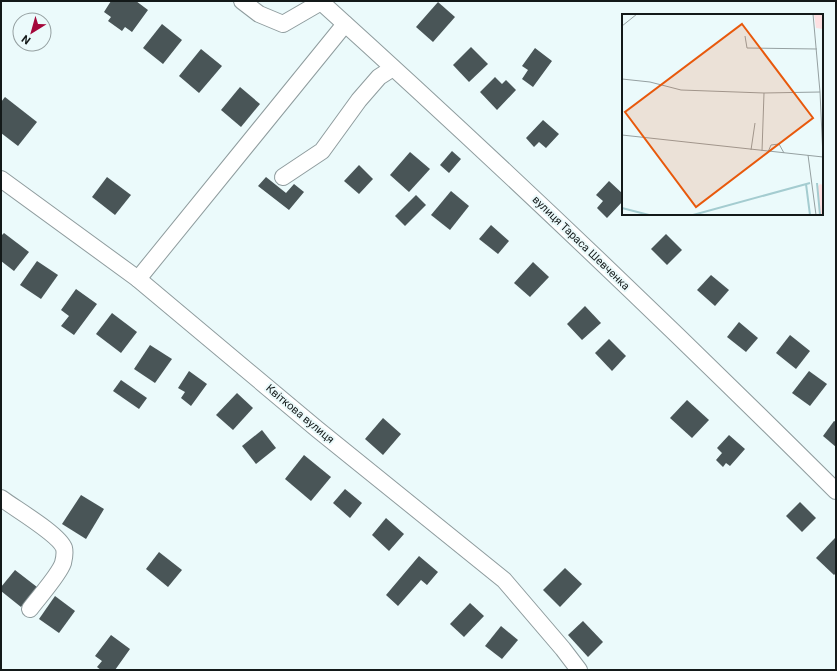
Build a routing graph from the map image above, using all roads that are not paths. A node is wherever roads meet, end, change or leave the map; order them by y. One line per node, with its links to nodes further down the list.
1 (242, 1): 2 (street)
2 (320, 2): 3 (street, вулиця Тараса Шевченка)
3 (345, 24): 4 (street, вулиця Тараса Шевченка); 7 (street)
4 (393, 68): 5 (street); 8 (street, вулиця Тараса Шевченка)
5 (283, 177)
6 (1, 179): 7 (street, Квіткова вулиця)
7 (138, 279): 11 (street, Квіткова вулиця)
8 (836, 491)
9 (1, 498): 10 (street)
10 (30, 609)
11 (579, 670)

